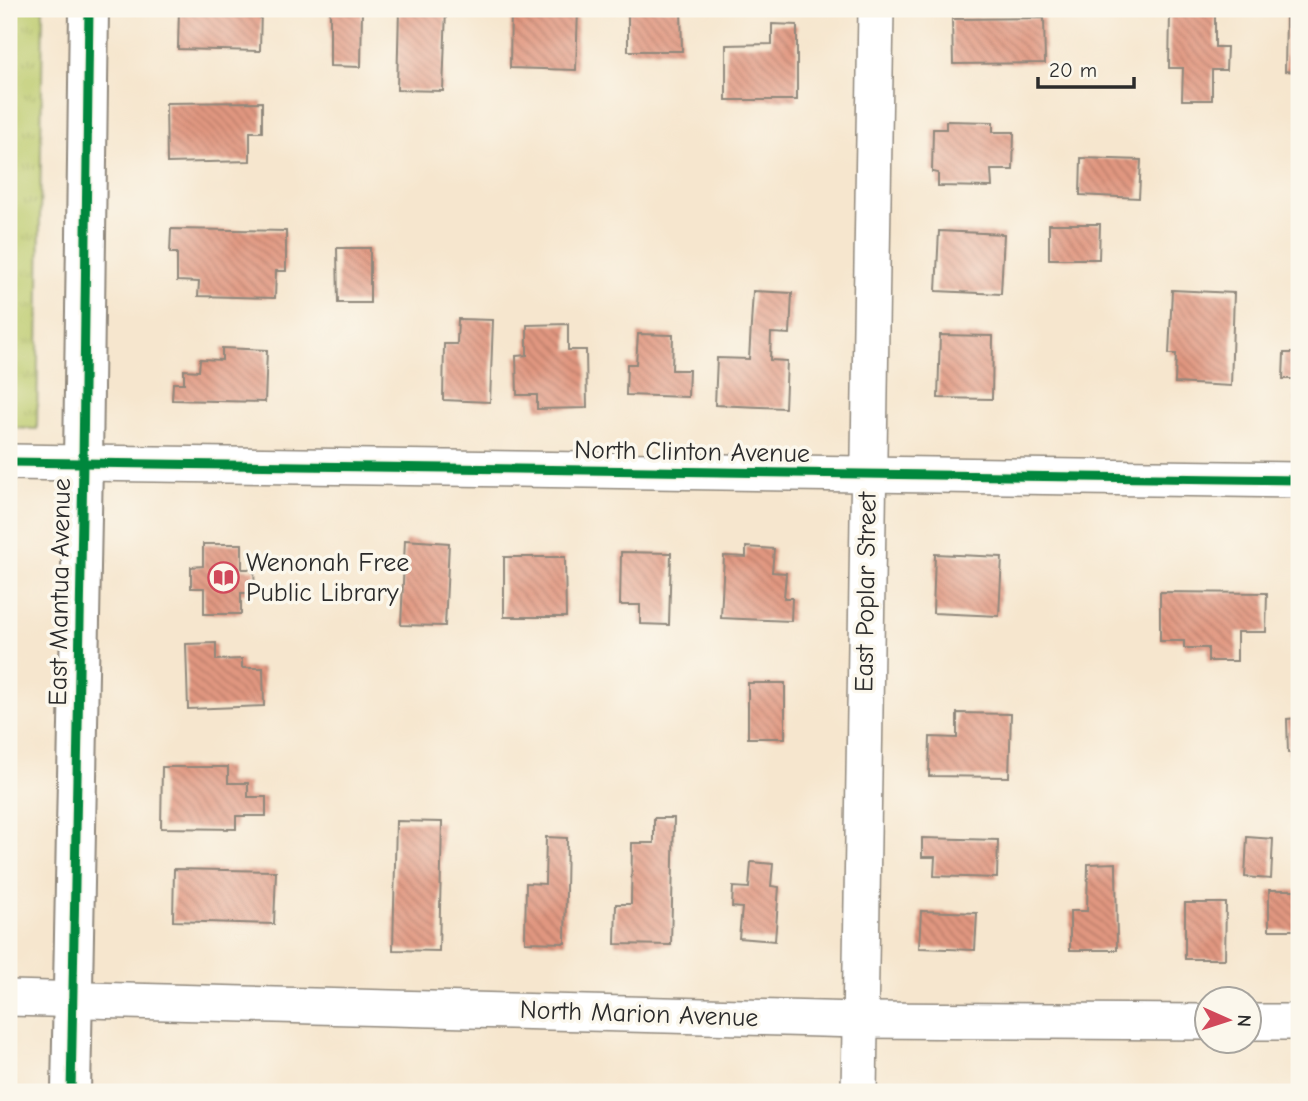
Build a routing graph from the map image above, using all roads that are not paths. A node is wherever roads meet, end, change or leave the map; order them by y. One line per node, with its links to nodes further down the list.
1 (89, 9): 4 (street, East Mantua Avenue)
2 (876, 9): 5 (street, East Poplar Street)
3 (9, 461): 4 (street, North Clinton Avenue)
4 (83, 463): 5 (street, North Clinton Avenue); 8 (street, East Mantua Avenue)
5 (867, 475): 6 (street, North Clinton Avenue); 9 (street, East Poplar Street)
6 (1299, 480)
7 (9, 998): 8 (street, North Marion Avenue)
8 (72, 999): 9 (street, North Marion Avenue); 13 (street, East Mantua Avenue)
9 (859, 1020): 10 (street, North Marion Avenue); 14 (street, East Poplar Street)
10 (1192, 1022)
11 (1262, 1022): 12 (street)
12 (1299, 1022)
13 (71, 1092)
14 (859, 1092)

